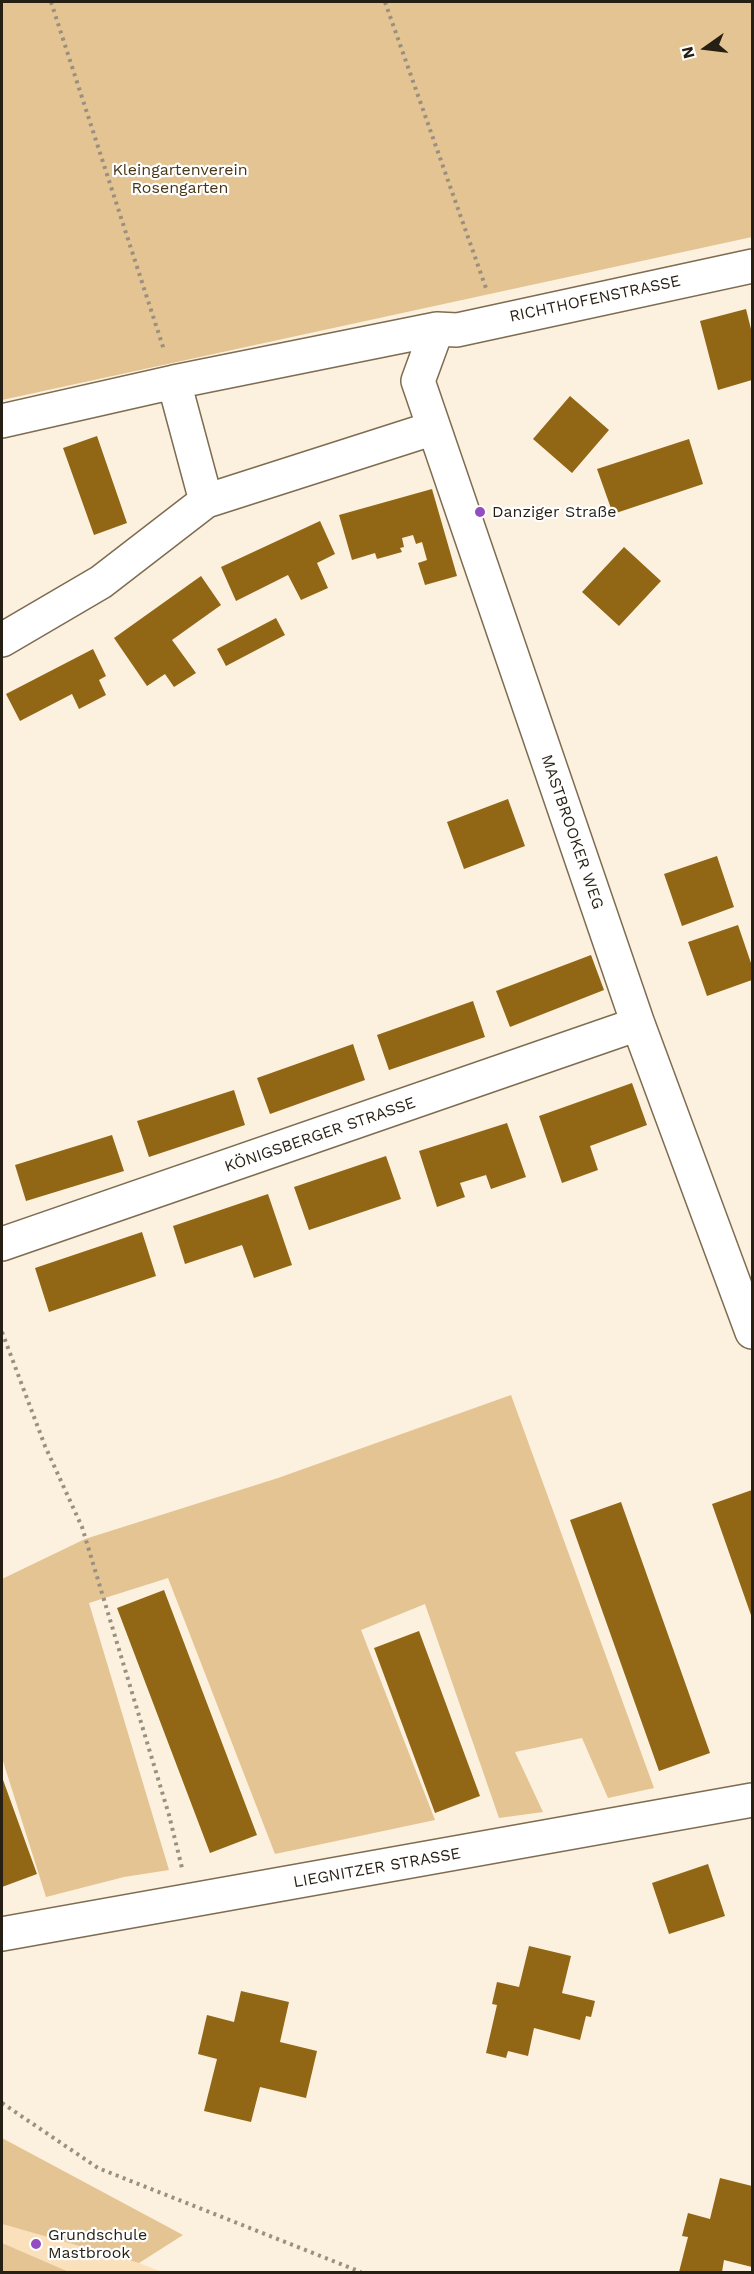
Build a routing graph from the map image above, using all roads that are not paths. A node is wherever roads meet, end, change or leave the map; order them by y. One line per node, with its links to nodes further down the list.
1 (753, 266): 2 (street, RICHTHOFENSTRASSE)
2 (437, 329): 3 (street); 5 (street, MASTBROOKER WEG)
3 (174, 382): 4 (street); 6 (street)
4 (2, 421)
5 (434, 428): 6 (street); 8 (street, MASTBROOKER WEG)
6 (206, 501): 7 (street)
7 (2, 640)
8 (638, 1024): 9 (street, KÖNIGSBERGER STRASSE); 10 (street, MASTBROOKER WEG)
9 (2, 1244)
10 (753, 1332)
11 (753, 1800): 12 (street, LIEGNITZER STRASSE)
12 (2, 1934)

